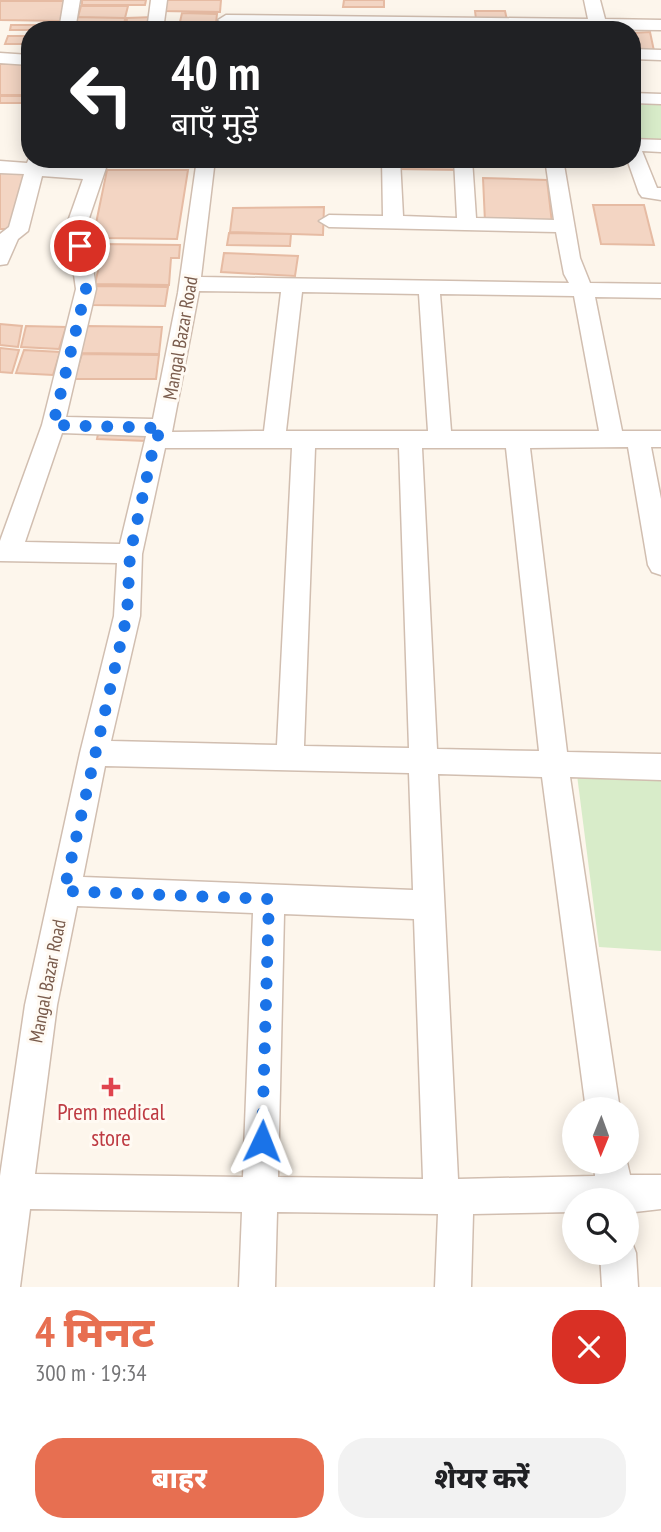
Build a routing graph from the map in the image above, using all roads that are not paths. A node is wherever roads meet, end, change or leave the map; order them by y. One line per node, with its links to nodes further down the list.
1 (72, 0): 8 (street)
2 (159, 0): 9 (street)
3 (230, 0): 10 (street)
4 (339, 0): 11 (street)
5 (455, 0): 13 (street)
6 (592, 0): 14 (street)
7 (393, 1): 12 (street)
8 (68, 21)
9 (156, 21)
10 (226, 21)
11 (338, 21)
12 (395, 21)
13 (455, 21)
14 (597, 21)
15 (661, 25): 16 (street)
16 (641, 26)
17 (641, 54): 18 (street)
18 (661, 55)
19 (0, 58): 20 (street)
20 (21, 59)
21 (641, 98): 22 (street)
22 (661, 99)
23 (661, 146): 24 (street)
24 (641, 147)
25 (21, 165): 26 (street)
26 (0, 167)
27 (35, 168): 39 (street)
28 (96, 168): 45 (street)
29 (205, 168): 40 (street, Mangal Bazar Road)
30 (391, 168): 36 (street)
31 (464, 168): 37 (street)
32 (556, 168): 38 (street)
33 (640, 168): 34 (street)
34 (661, 194)
35 (329, 221): 36 (street)
36 (393, 222): 37 (street)
37 (467, 225): 38 (street)
38 (566, 226): 43 (street)
39 (0, 259)
40 (191, 284): 41 (street); 46 (street, Mangal Bazar Road)
41 (292, 286): 42 (street); 51 (street)
42 (429, 288): 43 (street); 47 (street)
43 (583, 289): 44 (street); 49 (street)
44 (661, 290)
45 (53, 425): 46 (street); 54 (street)
46 (159, 434): 51 (street); 55 (street, Mangal Bazar Road)
47 (440, 439): 48 (street); 53 (street)
48 (517, 439): 49 (street); 60 (street)
49 (612, 439): 50 (street)
50 (650, 439): 56 (street)
51 (274, 440): 52 (street)
52 (304, 440): 53 (street); 58 (street)
53 (410, 440): 59 (street)
54 (5, 551): 55 (street)
55 (130, 554): 57 (street, Mangal Bazar Road)
56 (661, 565)
57 (94, 752): 58 (street); 62 (street, Mangal Bazar Road)
58 (290, 757): 59 (street)
59 (424, 761): 60 (street); 64 (street)
60 (554, 764): 61 (street); 65 (street)
61 (661, 767)
62 (64, 891): 63 (street); 67 (street, Mangal Bazar Road)
63 (269, 899): 64 (street); 69 (street)
64 (430, 905): 70 (street)
65 (601, 1097)
66 (614, 1185): 68 (street); 70 (street)
67 (15, 1191): 69 (street); 72 (street, Mangal Bazar Road)
68 (661, 1192)
69 (260, 1195): 70 (street); 73 (street)
70 (449, 1197): 74 (street)
71 (619, 1265): 75 (street)
72 (2, 1287)
73 (257, 1287)
74 (453, 1287)
75 (620, 1287)

